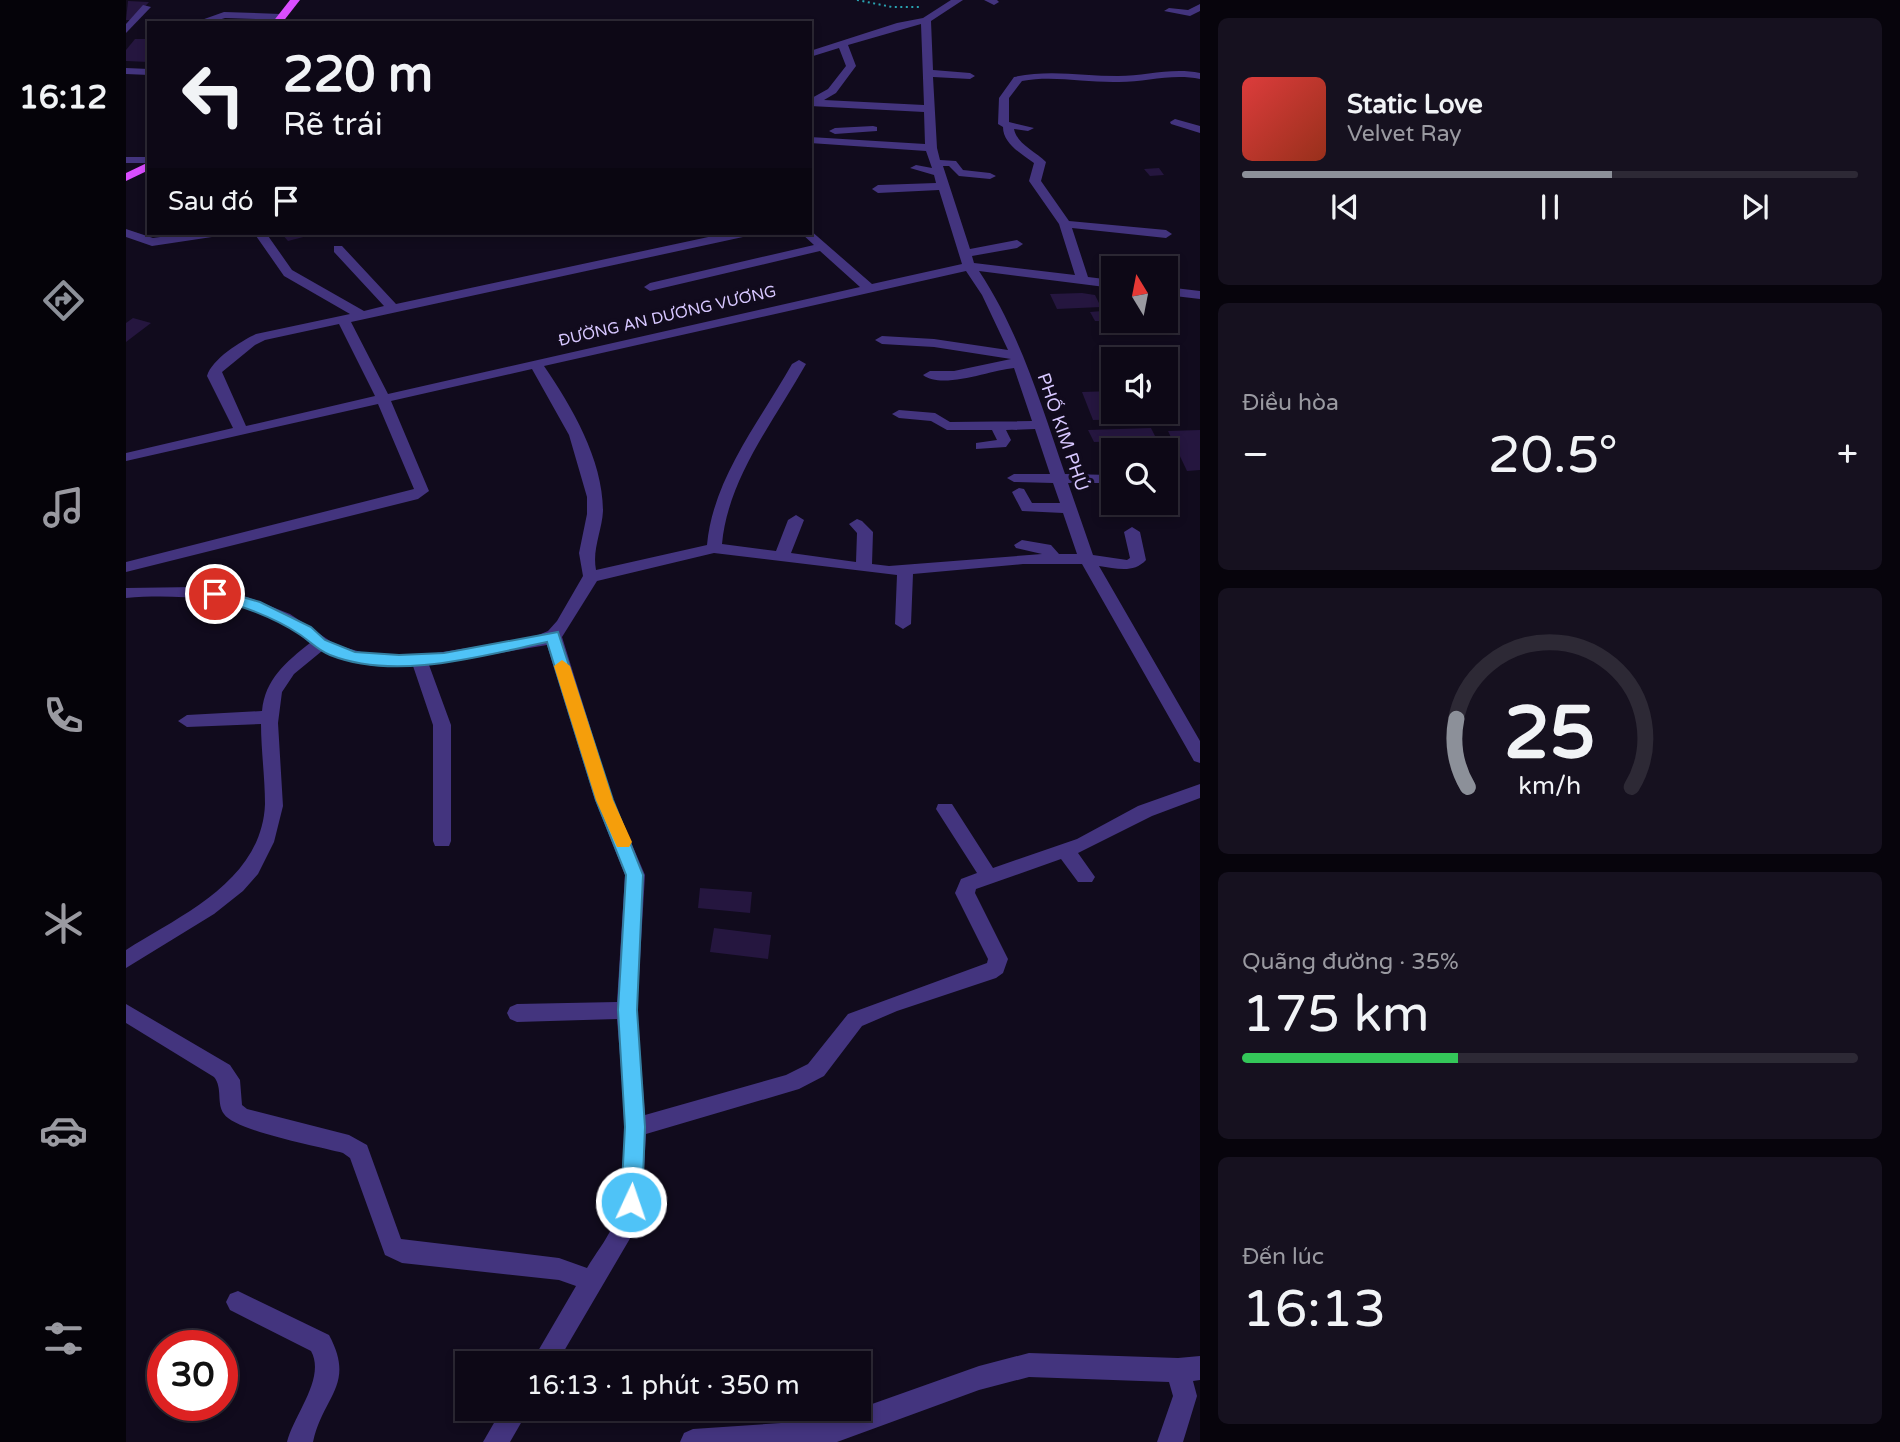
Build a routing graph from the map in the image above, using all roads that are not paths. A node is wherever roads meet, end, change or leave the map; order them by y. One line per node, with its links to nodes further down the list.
1 (295, 0): 6 (main road)
2 (953, 3): 7 (street)
3 (146, 7): 10 (street)
4 (1200, 7): 5 (street)
5 (1168, 11)
6 (279, 20): 8 (street)
7 (926, 20): 11 (street); 15 (street)
8 (204, 21)
9 (147, 25): 10 (street)
10 (128, 26)
11 (842, 43): 12 (street); 18 (street)
12 (812, 53)
13 (126, 71): 14 (street)
14 (147, 72)
15 (928, 73): 16 (street); 23 (street)
16 (970, 76)
17 (1193, 78): 25 (street)
18 (812, 101)
19 (812, 102): 21 (street)
20 (840, 110): 21 (street)
21 (874, 110): 23 (street); 27 (street)
22 (894, 114): 23 (street)
23 (929, 114): 32 (street)
24 (1175, 122): 28 (street)
25 (1009, 126): 26 (street); 41 (street)
26 (1028, 128)
27 (873, 130): 29 (street); 31 (street)
28 (1200, 130)
29 (831, 131)
30 (812, 140): 31 (street)
31 (873, 145): 32 (street)
32 (931, 148): 37 (street)
33 (126, 160): 34 (street)
34 (147, 163)
35 (147, 164): 39 (main road)
36 (916, 168): 37 (street)
37 (940, 174): 38 (street); 40 (street); 51 (street)
38 (990, 176)
39 (126, 178)
40 (878, 189)
41 (1065, 224): 43 (street); 52 (street)
42 (126, 233): 44 (street)
43 (1166, 234)
44 (199, 235)
45 (261, 235): 61 (street)
46 (734, 235): 60 (street)
47 (809, 235): 49 (street)
48 (1017, 244): 51 (street, ĐƯỜNG AN DƯƠNG VƯƠNG)
49 (823, 247): 55 (street); 56 (street)
50 (338, 249): 60 (street)
51 (967, 259): 52 (street); 56 (street, ĐƯỜNG AN DƯƠNG VƯƠNG); 64 (street, PHỐ KIM PHÚ)
52 (1083, 280): 53 (street)
53 (1101, 282)
54 (810, 286): 59 (street)
55 (650, 287)
56 (868, 287): 59 (street, ĐƯỜNG AN DƯƠNG VƯƠNG)
57 (1178, 292): 58 (street)
58 (1200, 295)
59 (824, 297): 65 (street, ĐƯỜNG AN DƯƠNG VƯƠNG)
60 (394, 309): 61 (street)
61 (362, 315): 62 (street)
62 (343, 319): 68 (street); 72 (street)
63 (882, 340): 64 (street)
64 (1018, 359): 67 (street); 70 (street, PHỐ KIM PHÚ)
65 (535, 363): 68 (street, ĐƯỜNG AN DƯƠNG VƯƠNG); 89 (street)
66 (799, 364): 82 (street)
67 (930, 375)
68 (383, 398): 72 (street, ĐƯỜNG AN DƯƠNG VƯƠNG); 86 (street)
69 (899, 414): 71 (street)
70 (1041, 425): 71 (street); 75 (street, PHỐ KIM PHÚ)
71 (997, 426): 73 (street)
72 (241, 430): 74 (street, ĐƯỜNG AN DƯƠNG VƯƠNG)
73 (981, 446)
74 (126, 457)
75 (1059, 479): 76 (street); 77 (street, PHỐ KIM PHÚ); 77 (street)
76 (1101, 479)
77 (1068, 508): 85 (street, PHỐ KIM PHÚ)
78 (796, 520): 83 (street)
79 (856, 524): 87 (street)
80 (1132, 532): 85 (street)
81 (1022, 545): 84 (street)
82 (714, 548): 83 (street); 89 (street)
83 (782, 556): 87 (street)
84 (1055, 559): 85 (street); 88 (street)
85 (1087, 559): 97 (street, PHỐ KIM PHÚ)
86 (126, 567)
87 (864, 567): 88 (street)
88 (905, 571): 91 (street)
89 (591, 577): 92 (street)
90 (126, 593): 93 (street)
91 (902, 624)
92 (553, 636): 94 (street); 105 (street)
93 (320, 644): 94 (street); 95 (street)
94 (419, 660): 100 (street)
95 (271, 717): 96 (street); 104 (street)
96 (187, 721)
97 (1200, 757)
98 (1200, 791): 101 (street)
99 (945, 810): 102 (street)
100 (442, 841)
101 (1065, 850): 102 (street); 103 (street)
102 (988, 875): 108 (street)
103 (1085, 877)
104 (126, 960)
105 (627, 1010): 107 (street); 108 (street)
106 (126, 1012): 109 (street)
107 (517, 1013)
108 (635, 1127): 109 (street)
109 (593, 1281): 111 (street)
110 (239, 1302): 115 (street)
111 (550, 1351)
112 (1189, 1369): 114 (street); 118 (street)
113 (509, 1421): 116 (street)
114 (834, 1437): 117 (street)
115 (300, 1442)
116 (496, 1442)
117 (693, 1442)
118 (1170, 1442)

